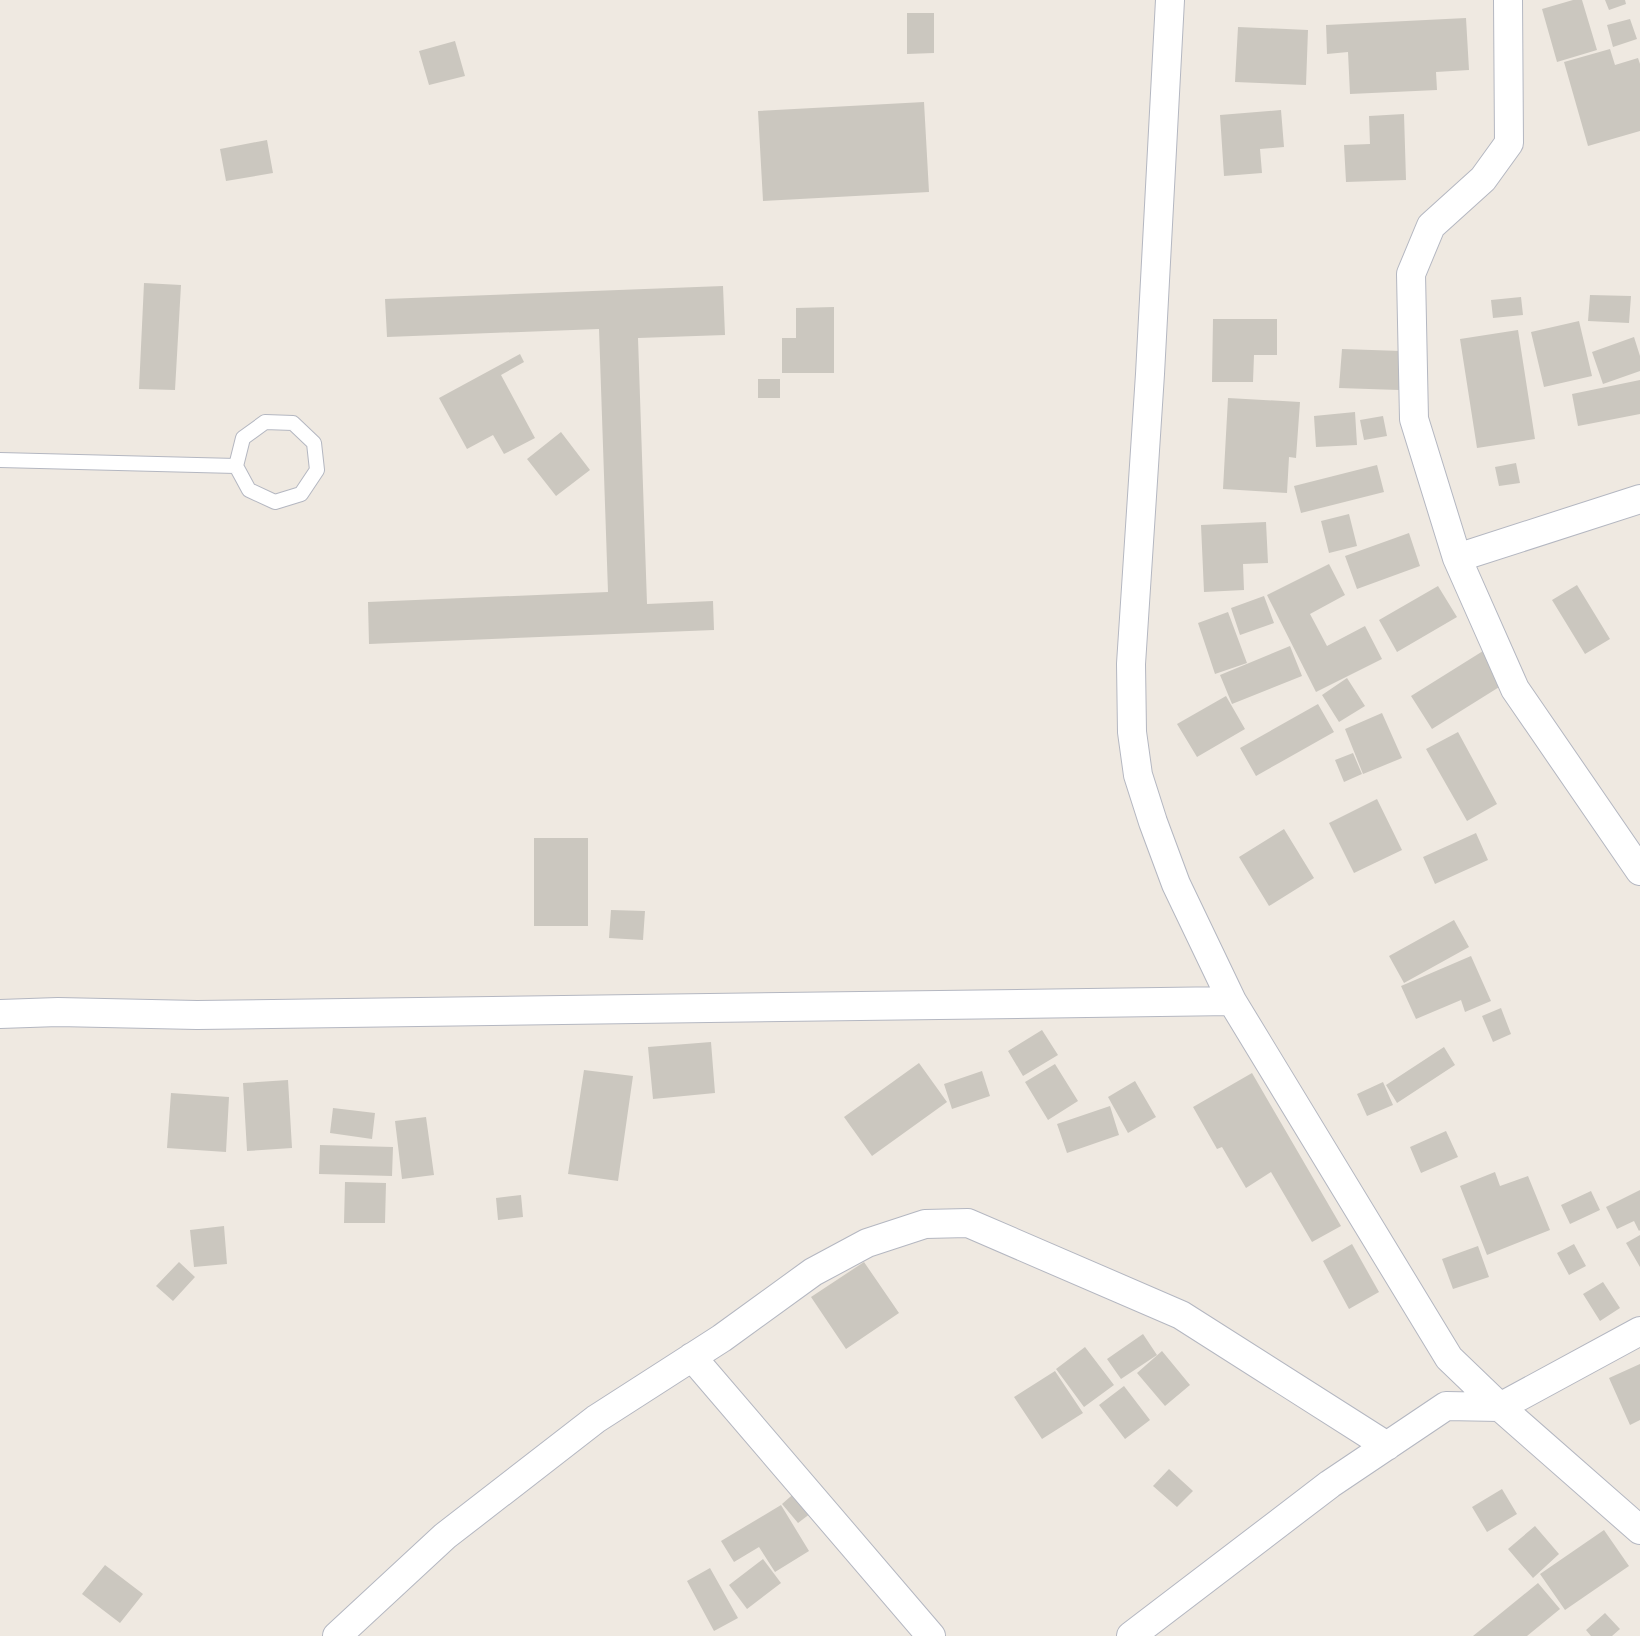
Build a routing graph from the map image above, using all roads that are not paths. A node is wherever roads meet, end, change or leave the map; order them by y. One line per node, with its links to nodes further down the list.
1 (1170, 0): 8 (street)
2 (1508, 0): 6 (street)
3 (0, 460): 4 (lane)
4 (236, 466): 4 (lane)
5 (1640, 499): 6 (street)
6 (1457, 558): 7 (street)
7 (1640, 871)
8 (1232, 1001): 9 (street); 12 (street)
9 (0, 1014)
10 (1640, 1331): 12 (street)
11 (692, 1357): 13 (street); 15 (street); 16 (street)
12 (1500, 1407): 13 (street); 14 (street)
13 (1386, 1446): 17 (street)
14 (1640, 1530)
15 (337, 1636)
16 (932, 1636)
17 (1132, 1636)

